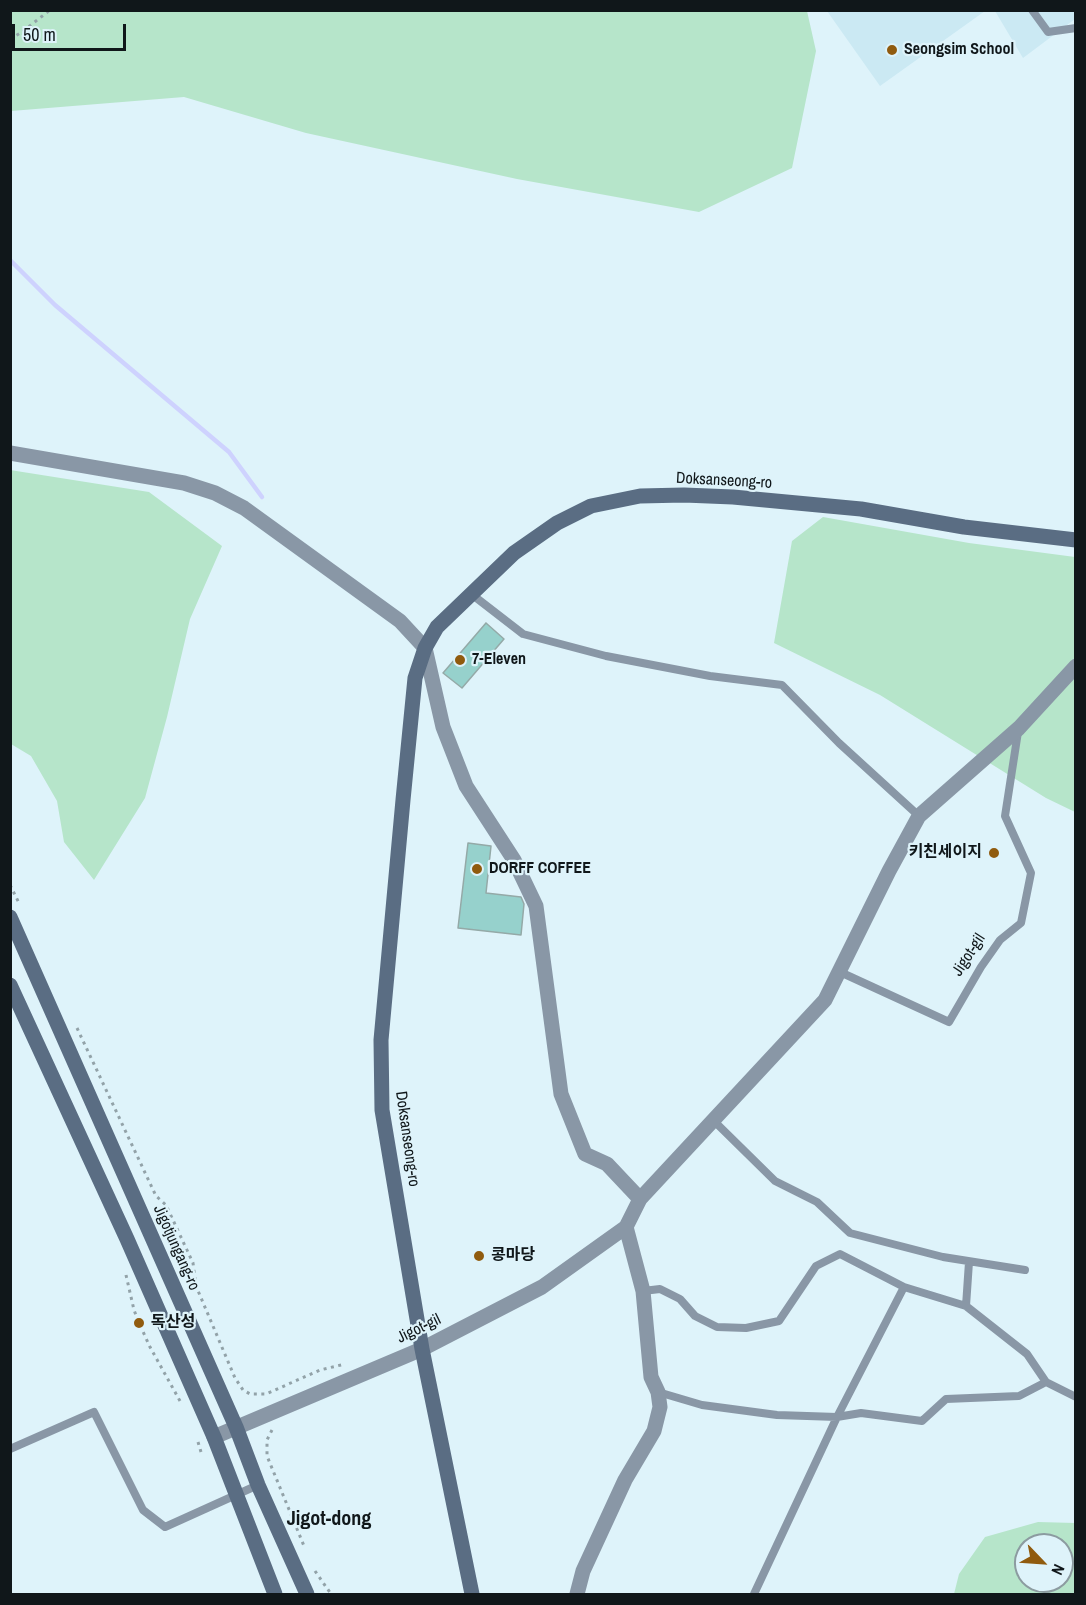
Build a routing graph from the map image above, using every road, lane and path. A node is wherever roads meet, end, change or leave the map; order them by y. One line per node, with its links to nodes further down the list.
1 (50, 10): 4 (path)
2 (1032, 10): 3 (lane)
3 (1076, 28)
4 (10, 39)
5 (10, 453): 8 (street)
6 (1076, 540): 7 (street, Doksanseong-ro)
7 (470, 593): 8 (street, Doksanseong-ro); 11 (lane)
8 (425, 648): 18 (street); 26 (street, Doksanseong-ro)
9 (1076, 666): 10 (street, Jigot-gil)
10 (1019, 728): 11 (street, Jigot-gil); 14 (lane, Jigot-gil)
11 (919, 816): 14 (street, Jigot-gil)
12 (10, 885): 13 (path)
13 (16, 912): 33 (street, Jigotjungang-ro)
14 (840, 972): 17 (street, Jigot-gil)
15 (10, 985): 35 (street)
16 (76, 1024): 27 (path)
17 (713, 1120): 18 (street, Jigot-gil); 20 (lane)
18 (640, 1199): 19 (street, Jigot-gil)
19 (626, 1227): 24 (street); 26 (street, Jigot-gil)
20 (969, 1262): 22 (lane); 25 (lane)
21 (124, 1269): 31 (path)
22 (1025, 1270)
23 (904, 1287): 24 (lane); 25 (lane); 32 (lane)
24 (643, 1291): 29 (street)
25 (966, 1306): 28 (lane)
26 (422, 1349): 33 (street, Jigot-gil); 46 (street, Doksanseong-ro)
27 (348, 1363)
28 (1046, 1382): 30 (lane); 32 (lane)
29 (658, 1392): 32 (lane); 47 (street)
30 (1076, 1396)
31 (181, 1403)
32 (837, 1417): 48 (lane)
33 (236, 1427): 35 (street, Jigot-gil); 39 (street, Jigotjungang-ro)
34 (274, 1428): 41 (path)
35 (214, 1437): 40 (street)
36 (198, 1440): 38 (path)
37 (10, 1449): 40 (lane)
38 (201, 1452)
39 (258, 1485): 40 (lane); 44 (street, Jigotjungang-ro)
40 (236, 1495): 43 (street)
41 (304, 1548)
42 (313, 1569): 45 (path)
43 (276, 1594)
44 (307, 1594)
45 (331, 1594)
46 (472, 1594)
47 (581, 1594)
48 (754, 1594)

